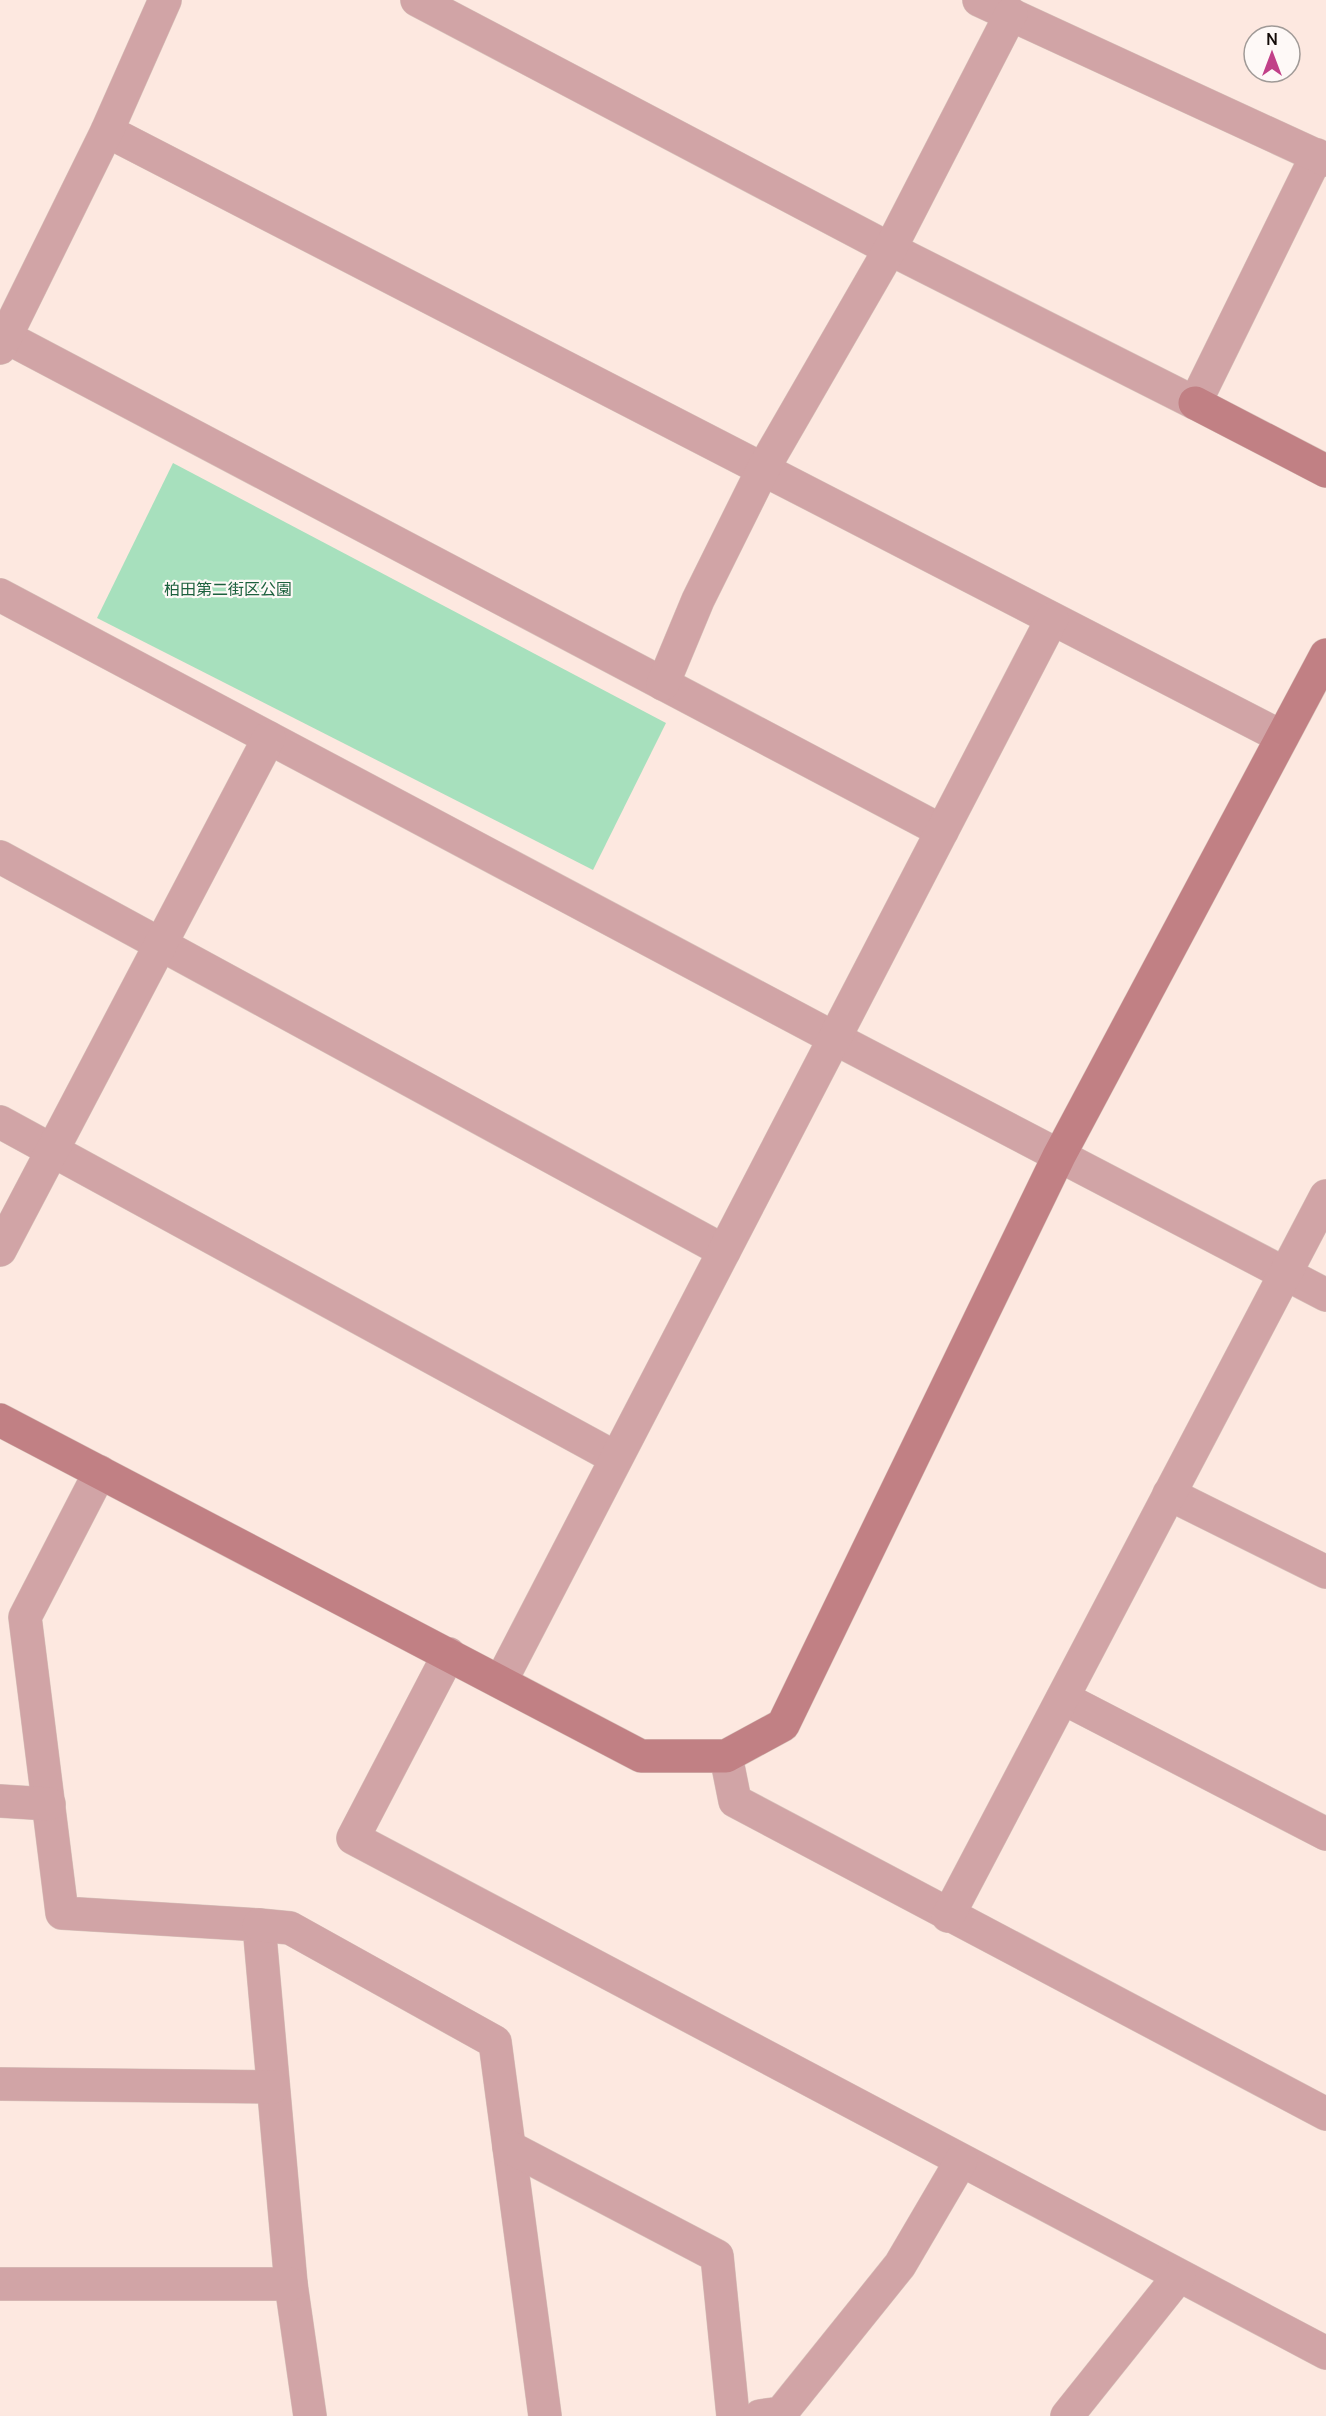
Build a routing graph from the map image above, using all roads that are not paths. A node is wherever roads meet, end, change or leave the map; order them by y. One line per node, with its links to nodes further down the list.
1 (165, 0): 5 (street)
2 (417, 0): 7 (street)
3 (979, 0): 4 (street)
4 (1011, 14): 6 (street); 7 (street)
5 (107, 131): 8 (street); 10 (street)
6 (1321, 158): 9 (street)
7 (890, 249): 9 (street); 10 (street)
8 (3, 342): 15 (street)
9 (1195, 403): 11 (street)
10 (763, 469): 13 (street); 15 (street)
11 (1326, 471)
12 (0, 595): 17 (street)
13 (1052, 618): 16 (street); 18 (street)
14 (1326, 655): 16 (street)
15 (663, 684): 18 (street)
16 (1282, 737): 24 (street)
17 (269, 738): 20 (street); 21 (street)
18 (942, 831): 21 (street)
19 (0, 856): 20 (street)
20 (161, 944): 23 (street); 27 (street)
21 (834, 1038): 24 (street); 27 (street)
22 (0, 1122): 23 (street)
23 (53, 1150): 26 (street); 31 (street)
24 (1059, 1155): 28 (street); 39 (street)
25 (1326, 1196): 28 (street)
26 (0, 1250)
27 (724, 1251): 31 (street)
28 (1285, 1274): 29 (street); 33 (street)
29 (1326, 1295)
30 (0, 1420): 32 (street)
31 (616, 1458): 37 (street)
32 (100, 1472): 35 (street); 36 (street)
33 (1169, 1494): 34 (street); 38 (street)
34 (1326, 1572)
35 (12, 1612): 41 (street)
36 (449, 1654): 37 (street); 49 (street)
37 (501, 1681): 39 (street)
38 (1063, 1698): 42 (street); 43 (street)
39 (726, 1756): 43 (street)
40 (0, 1802): 41 (street)
41 (49, 1804): 44 (street)
42 (1326, 1834)
43 (948, 1916): 47 (street)
44 (259, 1925): 46 (street); 48 (street)
45 (0, 2084): 46 (street)
46 (273, 2087): 52 (street)
47 (1326, 2114)
48 (509, 2146): 55 (street); 56 (street)
49 (961, 2161): 50 (street); 57 (street)
50 (1179, 2276): 53 (street); 58 (street)
51 (0, 2284): 52 (street)
52 (291, 2284): 54 (street)
53 (1326, 2353)
54 (310, 2416)
55 (544, 2416)
56 (733, 2416)
57 (760, 2416)
58 (1067, 2416)

